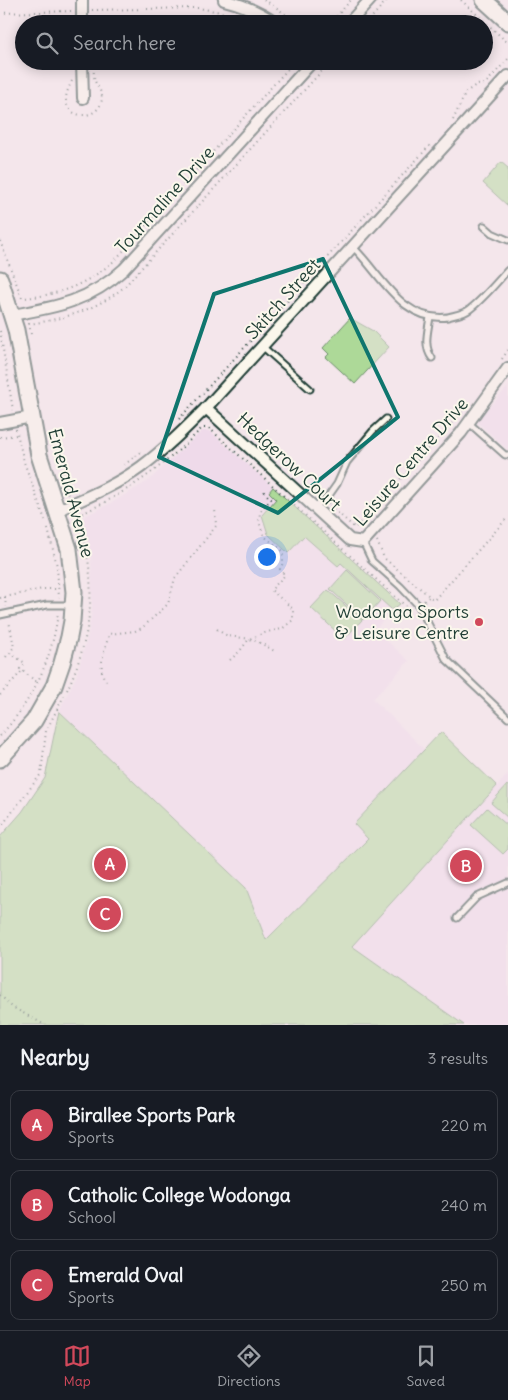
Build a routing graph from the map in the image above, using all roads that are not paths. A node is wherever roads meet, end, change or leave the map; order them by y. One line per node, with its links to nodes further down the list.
1 (224, 0): 4 (street)
2 (370, 0): 5 (street)
3 (484, 0): 6 (street)
4 (264, 15)
5 (356, 15)
6 (508, 22)
7 (82, 70): 10 (street)
8 (305, 70): 16 (street, Tourmaline Drive)
9 (508, 76): 13 (street, Skitch Street)
10 (83, 98)
11 (484, 226): 12 (lane)
12 (508, 240)
13 (353, 246): 17 (lane); 18 (street, Skitch Street)
14 (508, 270): 17 (lane)
15 (0, 279): 16 (street, Emerald Avenue)
16 (12, 315): 23 (street, Emerald Avenue)
17 (430, 317): 19 (lane)
18 (262, 346): 21 (lane); 22 (street, Skitch Street)
19 (432, 358)
20 (503, 366): 25 (street, Leisure Centre Drive)
21 (310, 389)
22 (206, 408): 28 (street, Hedgerow Court); 29 (street, Skitch Street)
23 (32, 417): 26 (street); 29 (street, Emerald Avenue)
24 (386, 419): 28 (lane)
25 (469, 423): 27 (lane); 31 (street, Leisure Centre Drive)
26 (0, 424)
27 (508, 455)
28 (314, 506): 30 (street, Hedgerow Court)
29 (56, 511): 32 (street, Emerald Avenue)
30 (350, 540): 31 (street, Leisure Centre Drive)
31 (363, 542): 34 (lane)
32 (66, 605): 33 (lane); 35 (street, Emerald Avenue)
33 (0, 615)
34 (508, 718)
35 (0, 760)
36 (508, 883): 37 (lane)
37 (457, 918)

